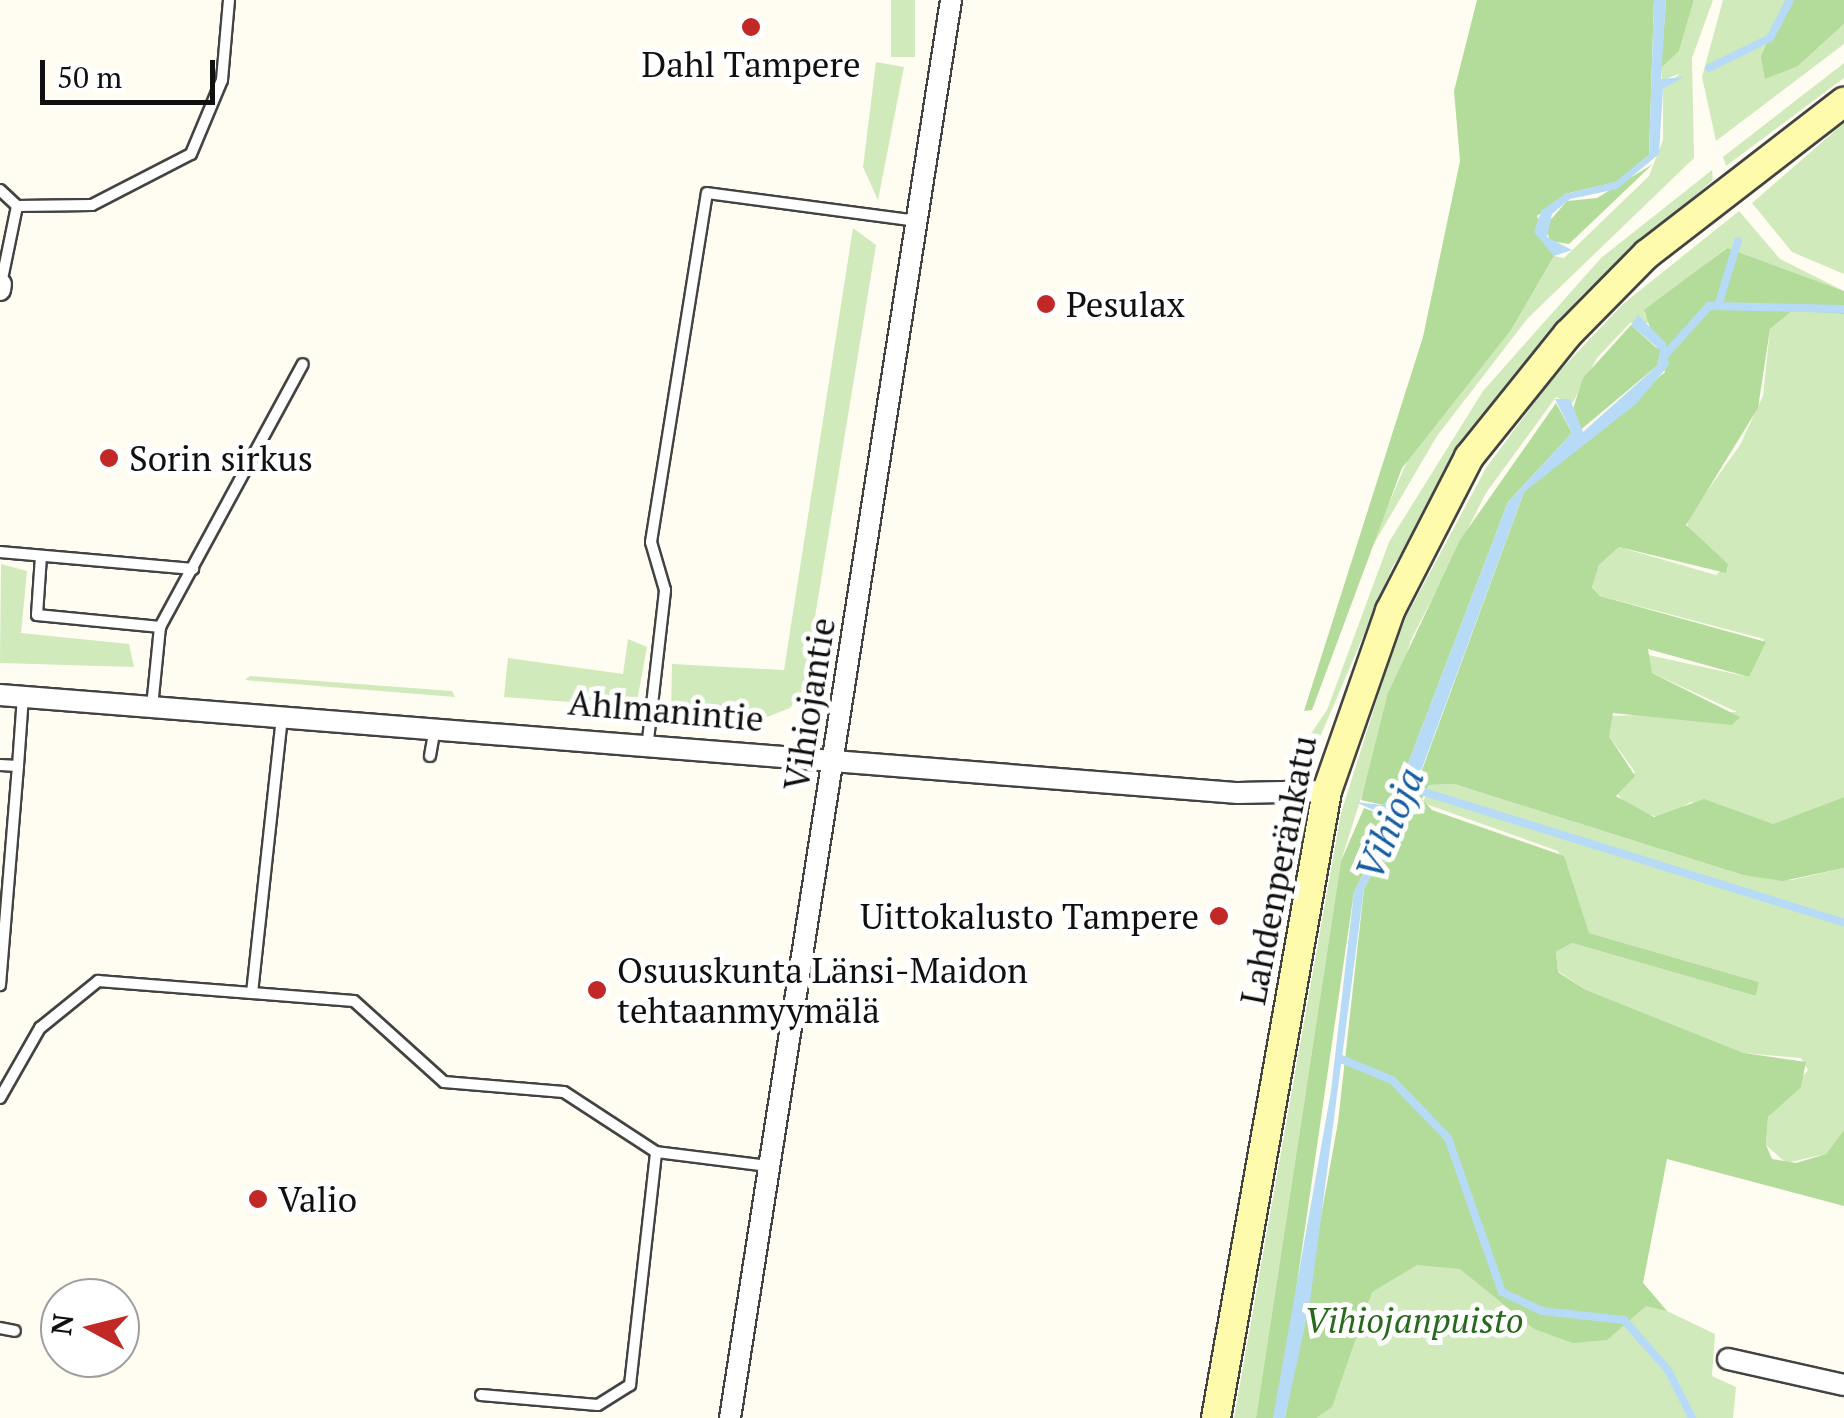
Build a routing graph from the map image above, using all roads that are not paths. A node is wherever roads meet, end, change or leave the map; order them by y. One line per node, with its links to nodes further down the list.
1 (229, 0): 5 (lane)
2 (951, 0): 6 (street, Vihiojantie)
3 (1844, 102): 23 (main road, Lahdenperänkatu)
4 (0, 190): 5 (lane)
5 (17, 206): 7 (lane)
6 (917, 221): 18 (lane); 20 (street, Vihiojantie)
7 (0, 287)
8 (303, 364): 11 (lane)
9 (0, 552): 10 (lane)
10 (42, 556): 11 (lane); 12 (lane)
11 (193, 568): 12 (lane)
12 (160, 627): 15 (lane)
13 (0, 695): 14 (street, Ahlmanintie)
14 (23, 697): 15 (street, Ahlmanintie); 22 (lane)
15 (152, 707): 16 (street, Ahlmanintie)
16 (282, 714): 17 (street, Ahlmanintie); 25 (lane)
17 (435, 726): 18 (street, Ahlmanintie); 19 (lane)
18 (648, 740): 20 (street, Ahlmanintie)
19 (430, 756)
20 (833, 760): 23 (street, Ahlmanintie); 28 (street, Vihiojantie)
21 (0, 764): 22 (lane)
22 (18, 766): 24 (lane)
23 (1326, 791): 35 (main road, Lahdenperänkatu)
24 (0, 985)
25 (252, 993): 26 (lane); 27 (lane)
26 (0, 1098)
27 (656, 1152): 28 (lane); 33 (lane)
28 (770, 1166): 34 (street, Vihiojantie)
29 (0, 1328): 30 (lane)
30 (15, 1331)
31 (1728, 1358): 32 (street)
32 (1844, 1385)
33 (481, 1395)
34 (730, 1418)
35 (1216, 1418)

